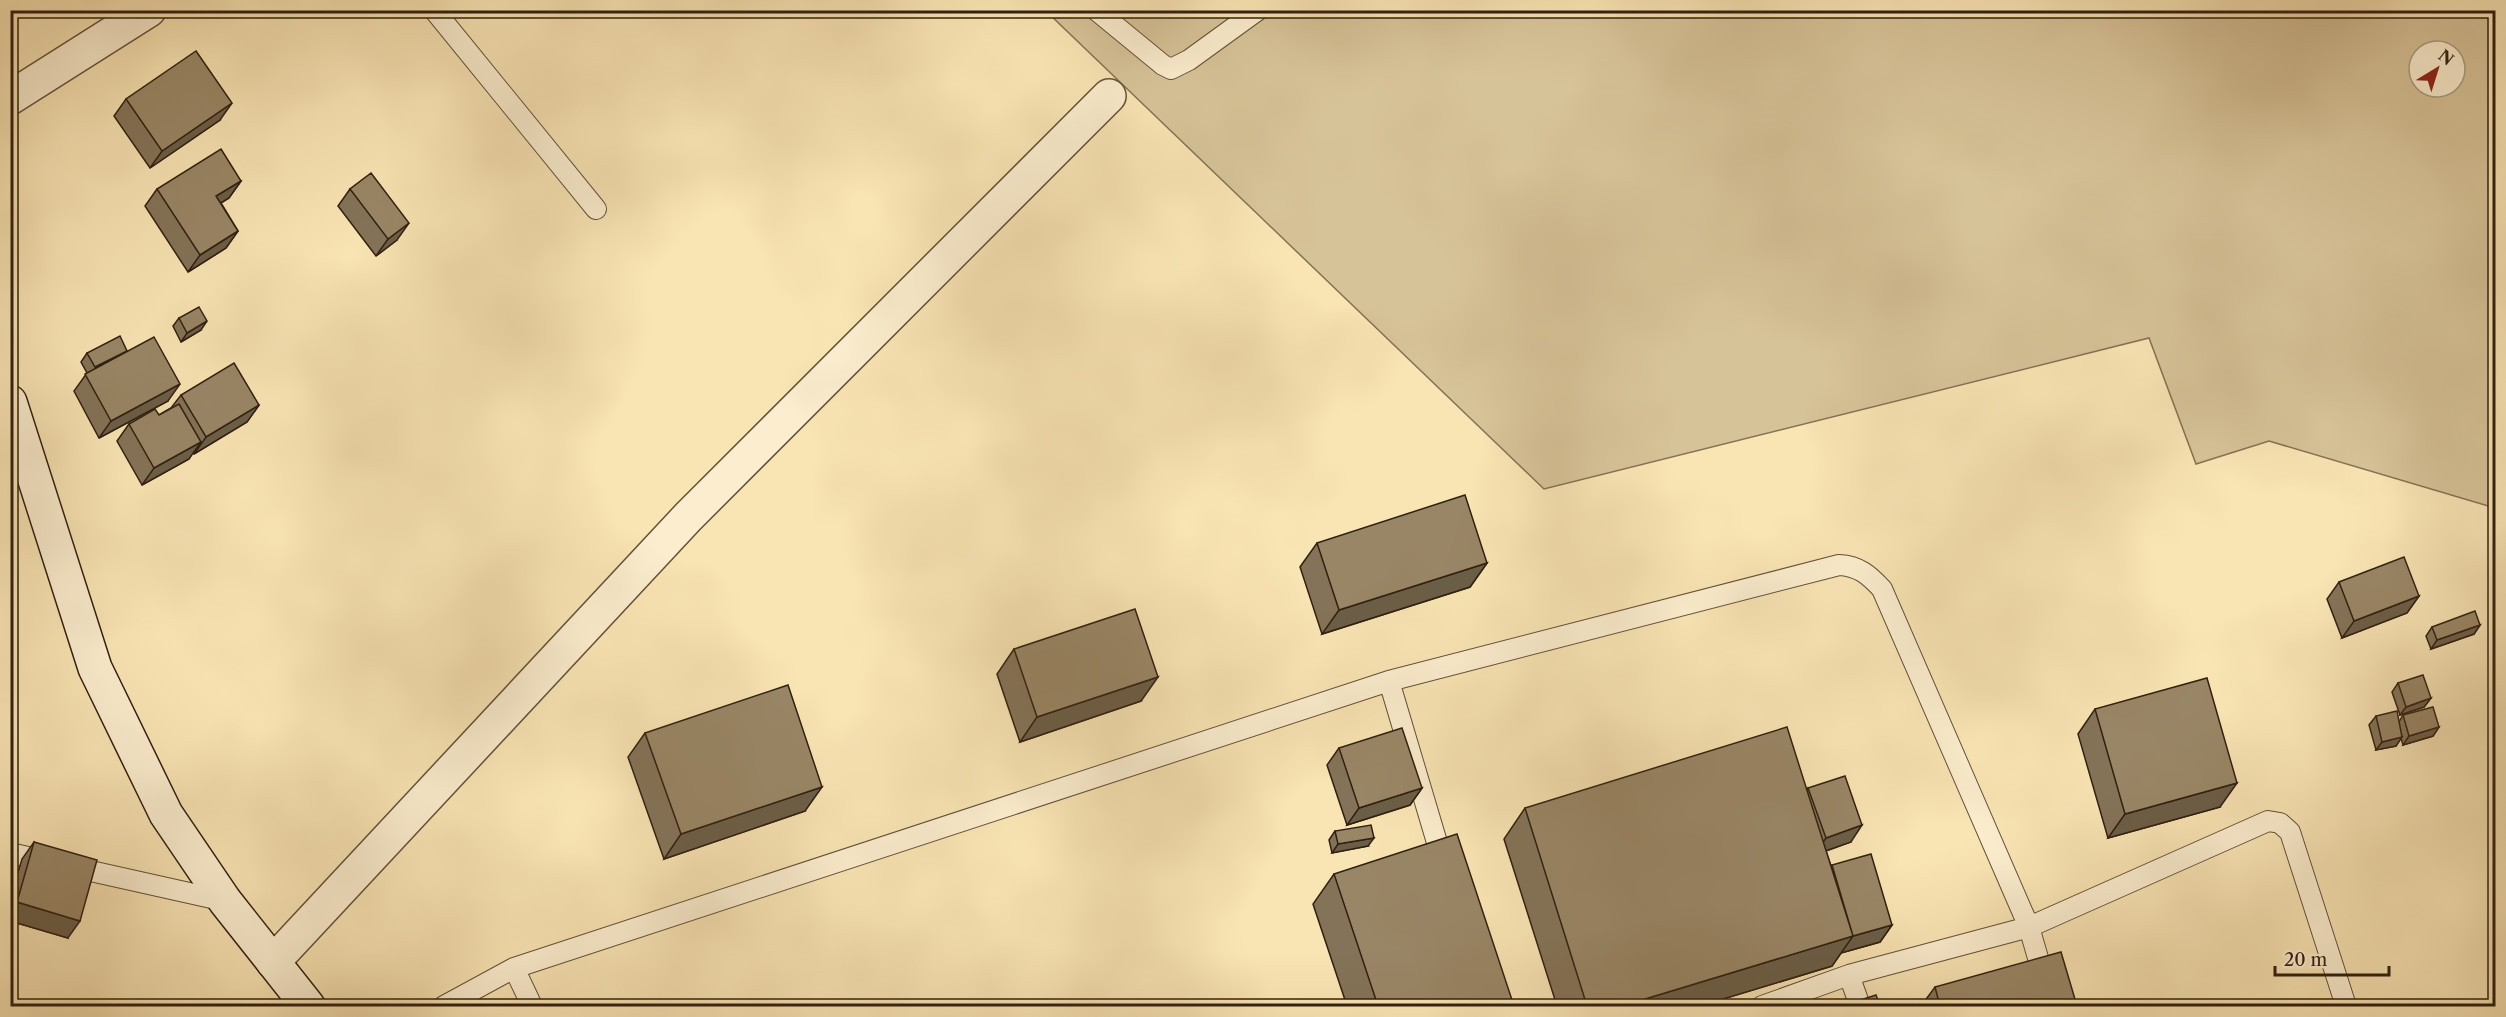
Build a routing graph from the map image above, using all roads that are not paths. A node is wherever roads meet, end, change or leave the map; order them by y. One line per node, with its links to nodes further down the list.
1 (149, 10): 6 (street)
2 (434, 10): 7 (lane)
3 (1096, 10): 4 (lane)
4 (1258, 10)
5 (1108, 96): 14 (street)
6 (10, 99)
7 (596, 209)
8 (10, 402): 12 (street)
9 (1389, 681): 11 (lane); 13 (lane); 15 (lane)
10 (10, 853): 12 (lane)
11 (1449, 883)
12 (225, 901): 14 (street)
13 (2029, 927): 16 (lane); 22 (lane); 23 (lane)
14 (273, 962): 17 (street)
15 (514, 968): 18 (lane); 19 (lane)
16 (1849, 975): 20 (lane); 21 (lane)
17 (305, 1005)
18 (444, 1006)
19 (532, 1006)
20 (1762, 1006)
21 (1860, 1006)
22 (2052, 1006)
23 (2346, 1006)

